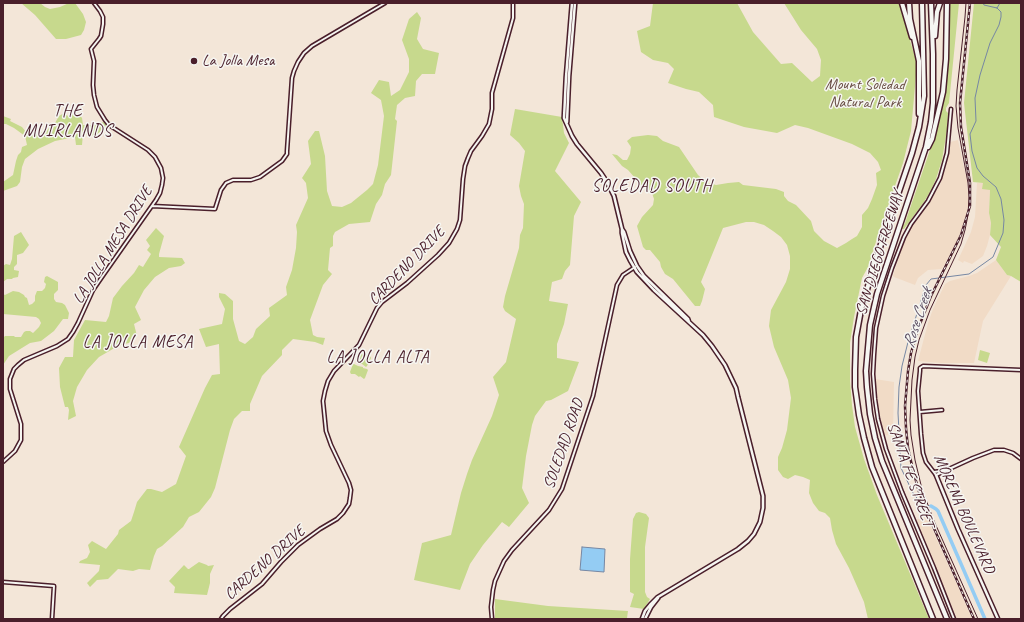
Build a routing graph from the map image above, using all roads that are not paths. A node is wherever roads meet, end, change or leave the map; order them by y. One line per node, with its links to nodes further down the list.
1 (94, 3): 18 (street, LA JOLLA MESA DRIVE)
2 (385, 3): 18 (street)
3 (514, 3): 29 (street, CARDENO DRIVE)
4 (572, 3): 15 (main road)
5 (575, 3): 15 (main road)
6 (902, 3): 13 (highway)
7 (909, 3): 13 (highway)
8 (922, 3): 16 (highway, SAN DIEGO FREEWAY)
9 (931, 3): 12 (highway, SAN DIEGO FREEWAY)
10 (940, 3): 12 (highway)
11 (947, 3): 17 (highway)
12 (933, 54): 17 (highway, SAN DIEGO FREEWAY)
13 (919, 61): 16 (highway)
14 (952, 109): 35 (street, SANTA FE STREET)
15 (567, 123): 19 (main road)
16 (919, 128): 33 (highway, SAN DIEGO FREEWAY)
17 (921, 160): 34 (highway, SAN DIEGO FREEWAY)
18 (152, 206): 24 (street, LA JOLLA MESA DRIVE)
19 (635, 267): 27 (main road); 30 (street, SOLEDAD ROAD)
20 (1021, 370): 22 (street, MORENA BOULEVARD)
21 (942, 410): 22 (street)
22 (920, 412): 25 (street, MORENA BOULEVARD)
23 (1021, 459): 25 (street)
24 (3, 462)
25 (935, 473): 36 (main road, MORENA BOULEVARD)
26 (3, 582): 28 (street)
27 (661, 594): 31 (main road); 32 (main road)
28 (52, 619)
29 (221, 619)
30 (492, 619)
31 (642, 619)
32 (645, 619)
33 (933, 619)
34 (946, 619)
35 (954, 619)
36 (998, 619)

